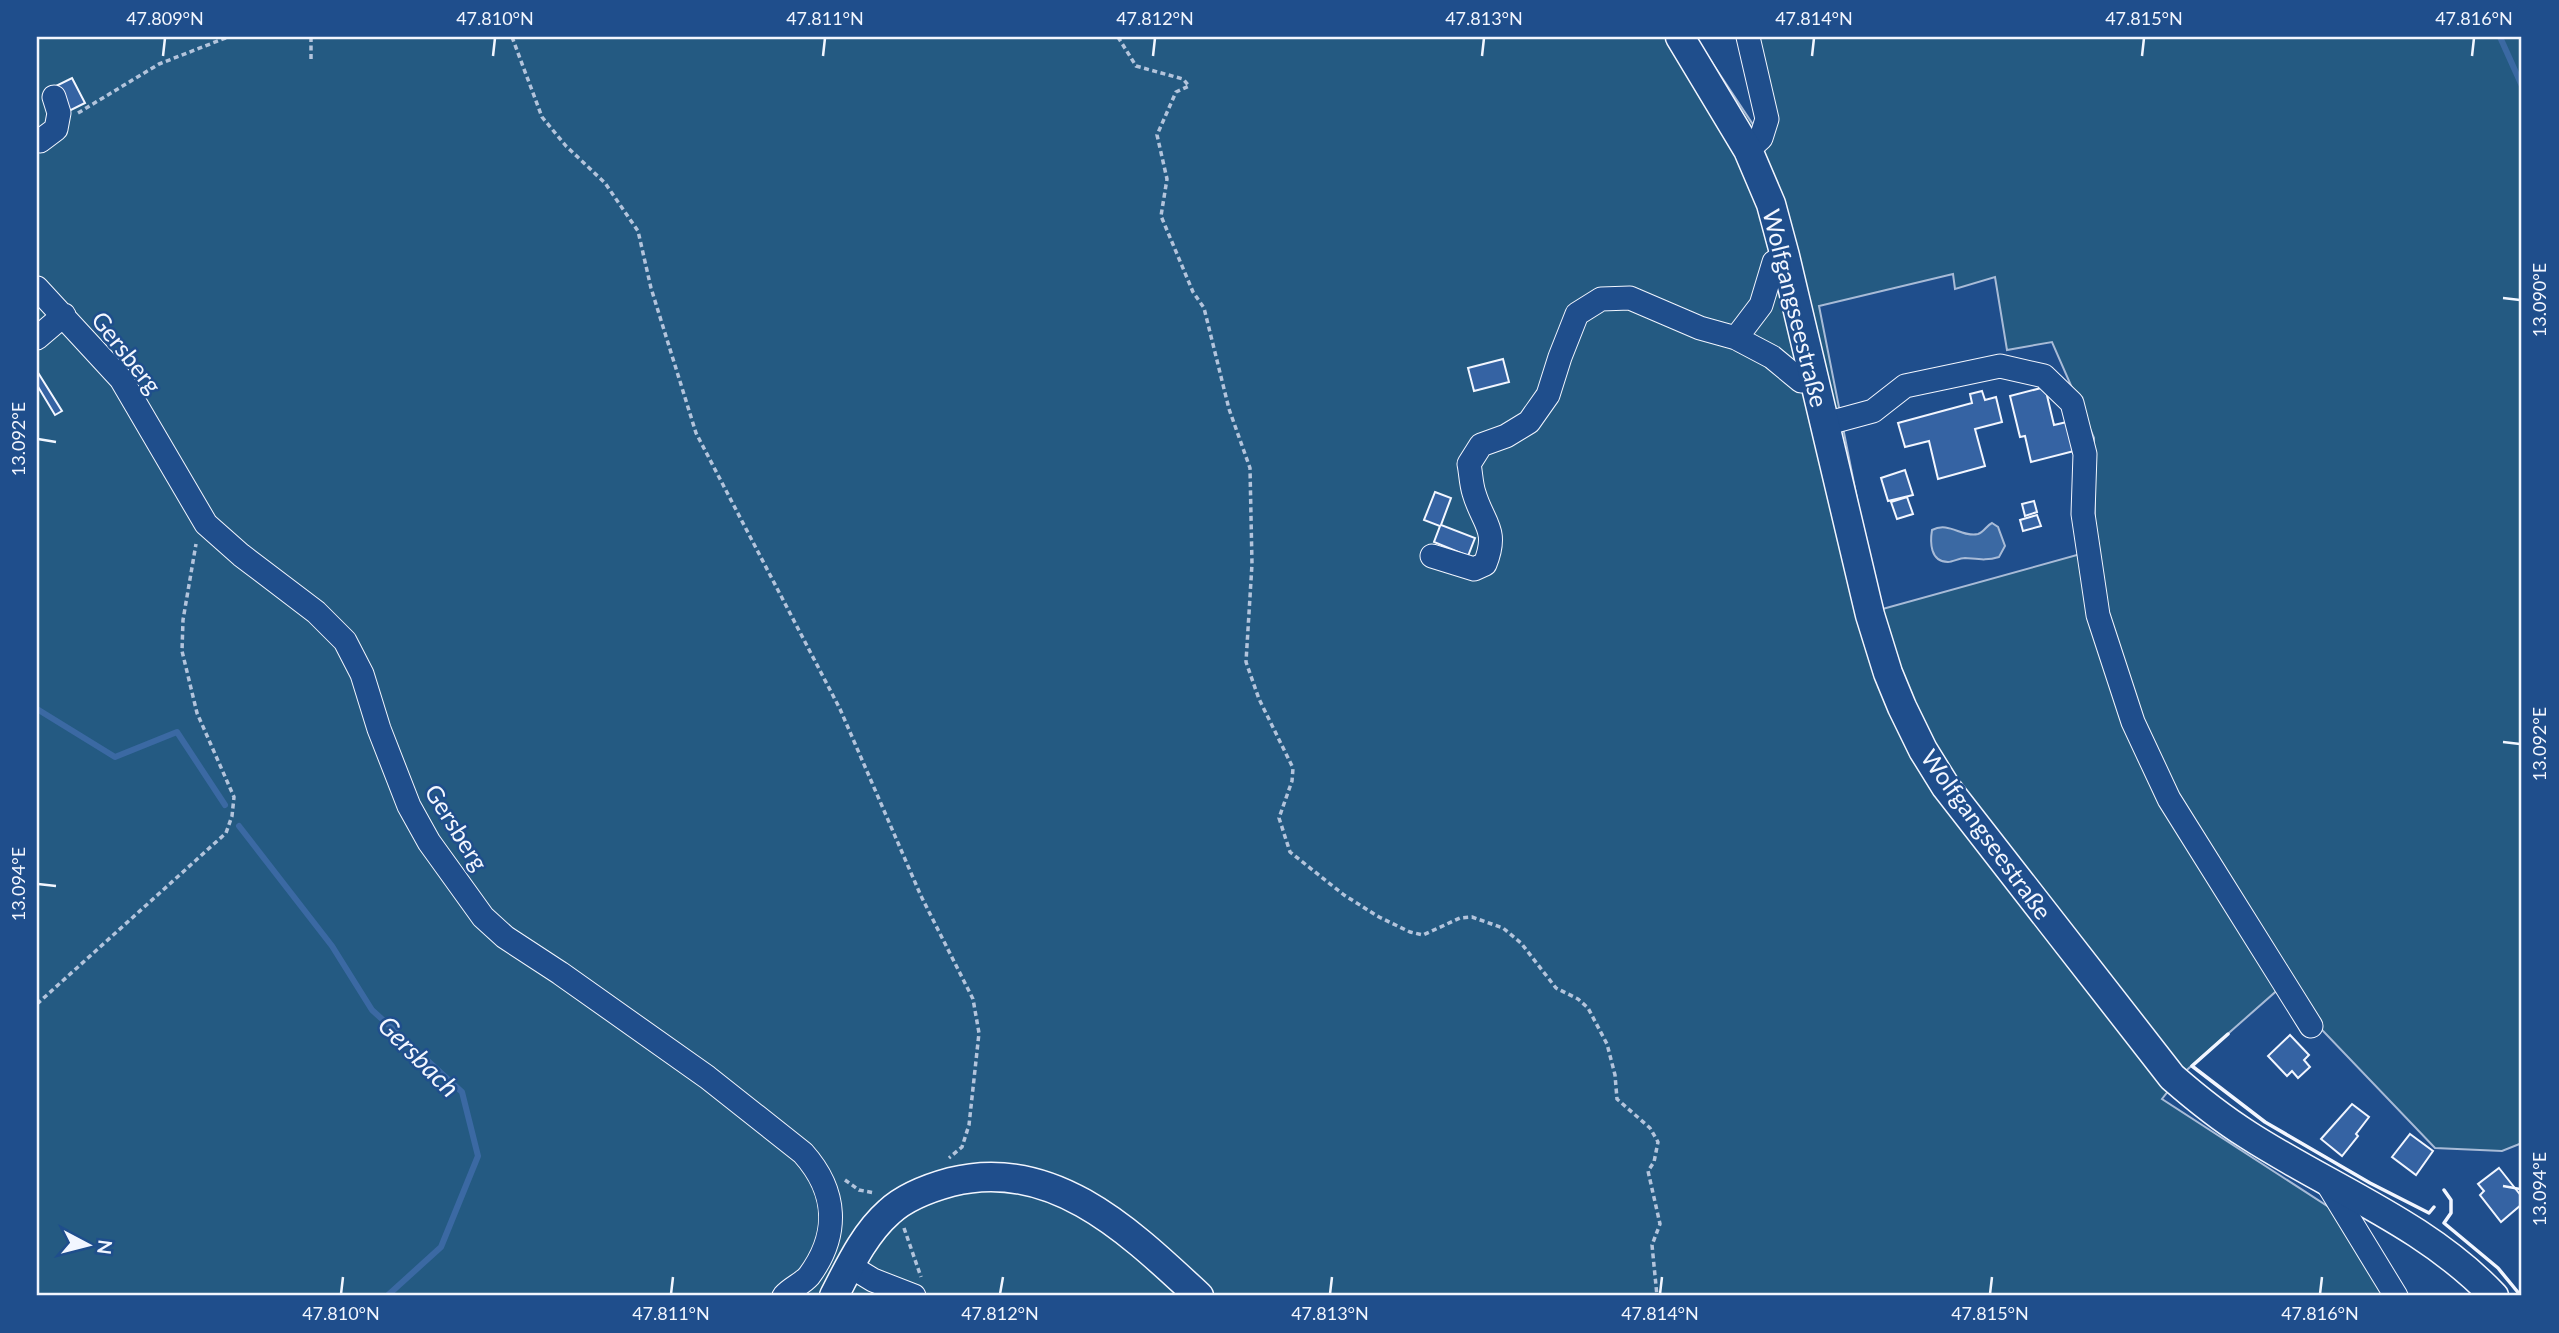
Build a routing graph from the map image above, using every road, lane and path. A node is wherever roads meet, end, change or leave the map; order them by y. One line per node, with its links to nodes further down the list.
1 (228, 37): 9 (path)
2 (311, 37): 7 (path)
3 (512, 37): 22 (path)
4 (1118, 37): 31 (path)
5 (1680, 37): 10 (main road, Wolfgangseestraße)
6 (1748, 37): 10 (street)
7 (311, 62)
8 (54, 97): 9 (street)
9 (52, 126)
10 (1748, 150): 11 (main road, Wolfgangseestraße)
11 (1785, 256): 15 (street); 16 (main road, Wolfgangseestraße)
12 (37, 288): 13 (street, Gersberg)
13 (64, 315): 14 (street, Gersberg); 18 (street, Gersberg)
14 (37, 338)
15 (1736, 338): 16 (street); 19 (street)
16 (1815, 380): 17 (main road, Wolfgangseestraße)
17 (1825, 424): 21 (street); 24 (main road, Wolfgangseestraße)
18 (206, 524): 20 (path); 23 (street, Gersberg)
19 (1432, 556)
20 (37, 1004)
21 (2311, 1026)
22 (945, 1160)
23 (816, 1167): 25 (path); 28 (street, Gersberg)
24 (2324, 1178): 32 (street); 33 (main road, Wolfgangseestraße)
25 (899, 1204): 26 (main road); 27 (path); 30 (main road)
26 (850, 1266): 27 (street); 29 (main road)
27 (919, 1290)
28 (784, 1296)
29 (834, 1296)
30 (1199, 1296)
31 (1657, 1296)
32 (2396, 1296)
33 (2494, 1296)

